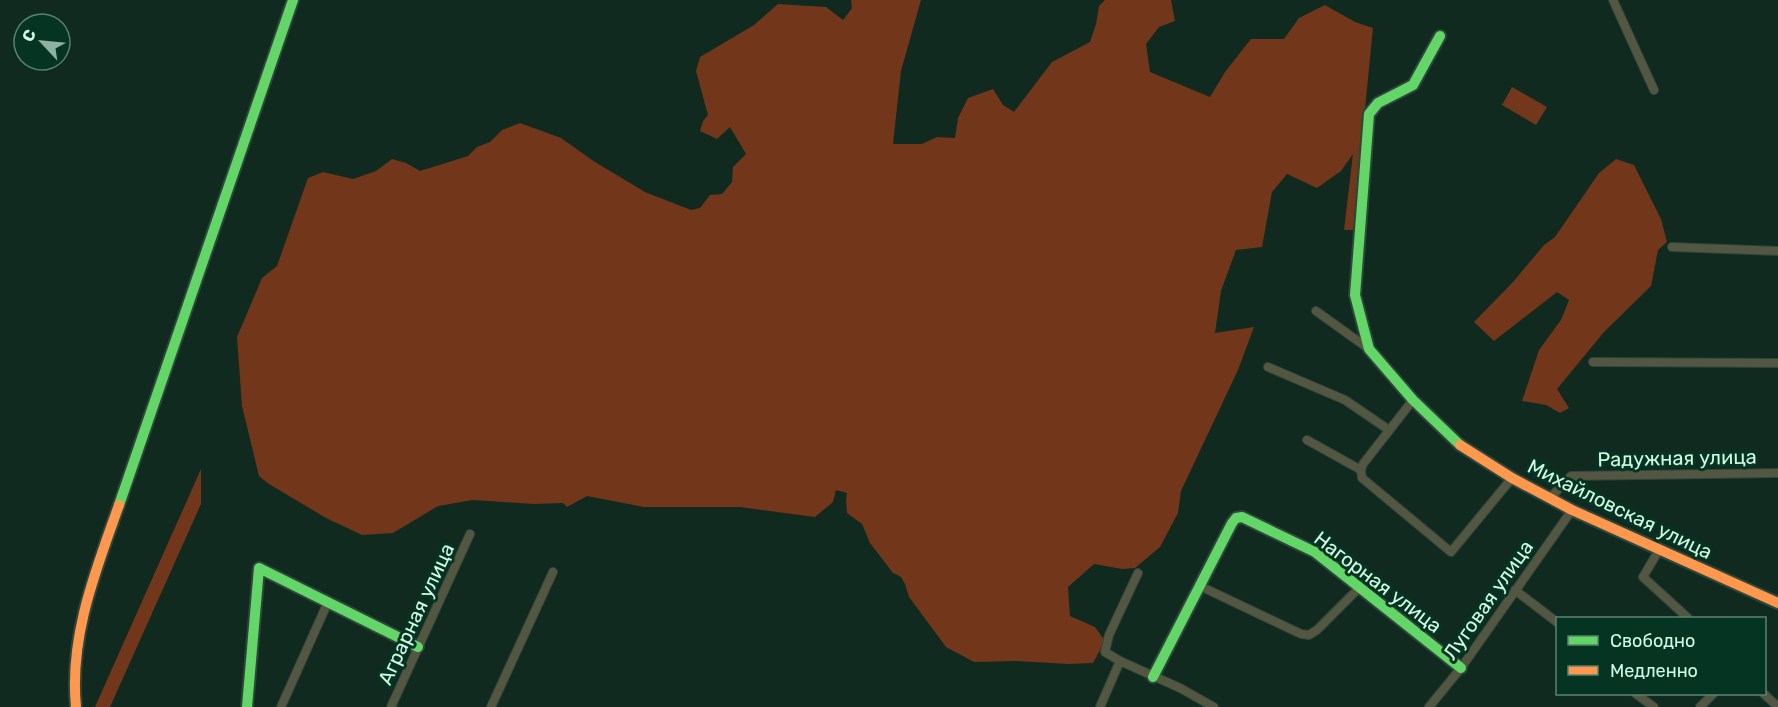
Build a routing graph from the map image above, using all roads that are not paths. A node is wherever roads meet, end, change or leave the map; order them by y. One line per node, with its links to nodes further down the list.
1 (293, 0): 38 (street)
2 (1613, 0): 4 (street)
3 (1440, 36): 8 (street, Михайловская улица)
4 (1654, 90)
5 (1672, 247): 6 (street)
6 (1778, 251)
7 (1316, 311): 8 (street)
8 (1369, 349): 12 (street, Михайловская улица)
9 (1593, 362): 10 (street)
10 (1778, 363)
11 (1268, 367): 13 (street)
12 (1413, 400): 13 (street); 17 (street, Михайловская улица)
13 (1389, 430): 15 (street)
14 (1307, 440): 15 (street)
15 (1361, 470): 17 (street)
16 (1778, 473): 18 (street, Радужная улица)
17 (1512, 478): 18 (street, Михайловская улица)
18 (1550, 498): 19 (street, Михайловская улица)
19 (1572, 510): 21 (street, Михайловская улица); 26 (street, Луговая улица)
20 (470, 534): 31 (street, Аграрная улица)
21 (1659, 550): 27 (street, Михайловская улица); 29 (street)
22 (553, 572): 42 (street)
23 (1138, 573): 32 (street)
24 (1200, 586): 25 (street); 25 (street, Нагорная улица); 34 (street)
25 (1359, 588): 33 (street, Нагорная улица)
26 (1515, 590): 30 (street); 33 (street, Луговая улица)
27 (1776, 601)
28 (328, 602): 31 (street); 39 (street); 40 (street)
29 (1687, 617)
30 (1556, 622)
31 (418, 647): 41 (street, Аграрная улица)
32 (1120, 661): 34 (street); 43 (street)
33 (1461, 668): 45 (street, Луговая улица)
34 (1153, 677): 44 (street)
35 (1638, 695): 46 (street)
36 (1711, 695): 47 (street)
37 (1766, 695): 48 (street)
38 (76, 707)
39 (247, 707)
40 (281, 707)
41 (391, 707)
42 (491, 707)
43 (1100, 707)
44 (1214, 707)
45 (1429, 707)
46 (1653, 707)
47 (1700, 707)
48 (1778, 707)

